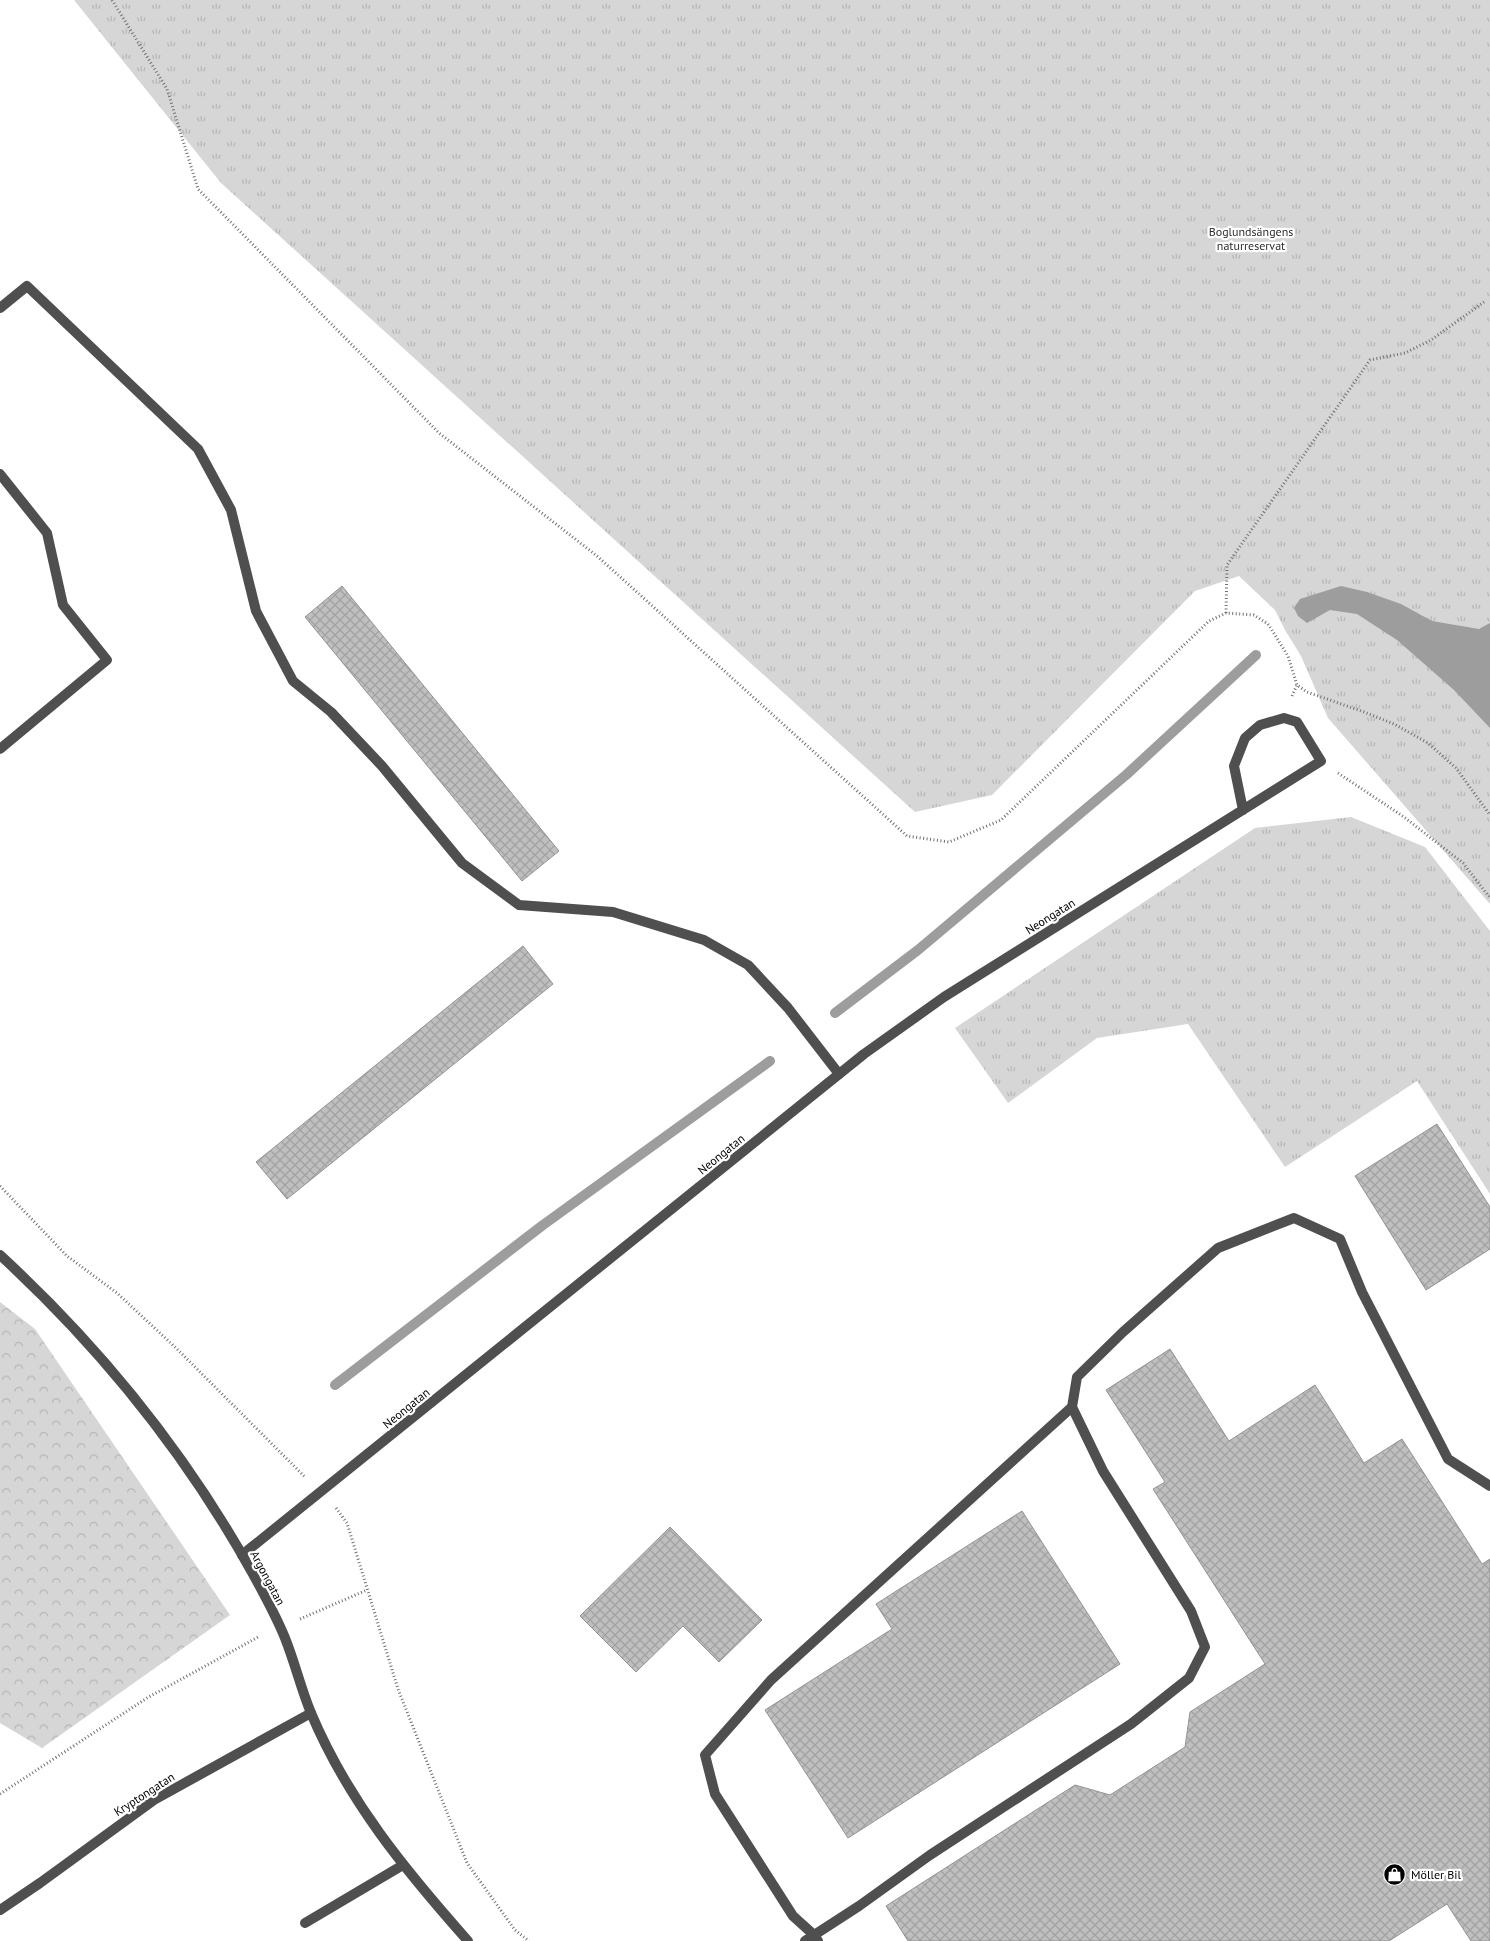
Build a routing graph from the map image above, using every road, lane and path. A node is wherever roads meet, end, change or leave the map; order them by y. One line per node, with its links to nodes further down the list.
1 (112, 0): 5 (path)
2 (1484, 302): 5 (path)
3 (0, 308): 11 (street)
4 (0, 474): 6 (street)
5 (1226, 613): 9 (path)
6 (0, 749)
7 (1321, 761): 8 (street, Neongatan); 8 (street); 10 (path)
8 (1243, 810): 11 (street, Neongatan)
9 (1490, 815)
10 (1490, 898)
11 (839, 1074): 16 (street, Neongatan)
12 (0, 1186): 16 (path)
13 (0, 1255): 17 (street, Argongatan)
14 (1072, 1407): 15 (street); 26 (street); 26 (street)
15 (1490, 1486)
16 (321, 1492): 17 (street, Neongatan); 18 (path)
17 (242, 1555): 21 (street, Argongatan)
18 (368, 1590): 19 (path); 28 (path)
19 (316, 1612)
20 (255, 1638): 22 (path)
21 (311, 1713): 23 (street, Argongatan); 24 (street, Kryptongatan)
22 (0, 1794)
23 (403, 1865): 25 (street); 27 (street, Argongatan)
24 (0, 1910)
25 (305, 1923)
26 (816, 1938): 29 (street)
27 (468, 1941)
28 (530, 1941)
29 (805, 1941)

